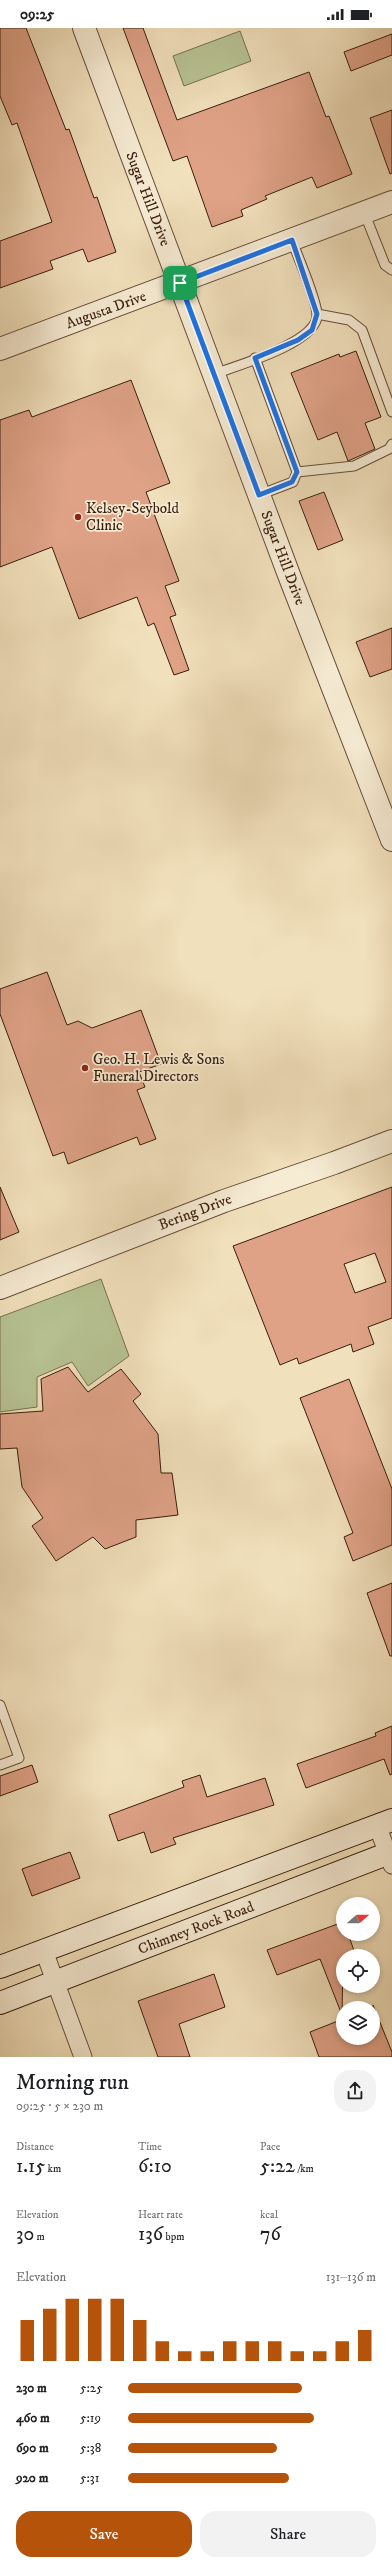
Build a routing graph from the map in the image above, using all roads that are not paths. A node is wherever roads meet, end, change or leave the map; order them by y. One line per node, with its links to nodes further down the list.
1 (84, 28): 6 (street, Sugar Hill Drive)
2 (392, 202): 3 (street, Augusta Drive)
3 (364, 212): 4 (street, Augusta Drive); 5 (lane)
4 (292, 240): 6 (street, Augusta Drive); 7 (lane)
5 (392, 270)
6 (180, 283): 8 (street, Augusta Drive); 10 (street, Sugar Hill Drive)
7 (317, 314): 9 (lane); 11 (lane)
8 (0, 349)
9 (255, 358): 10 (lane); 13 (lane)
10 (214, 374): 14 (street, Sugar Hill Drive)
11 (392, 412)
12 (392, 444): 13 (lane)
13 (297, 472): 14 (lane)
14 (259, 495): 15 (street, Sugar Hill Drive)
15 (392, 840)
16 (392, 1140): 17 (street, Bering Drive)
17 (0, 1288)
18 (0, 1706): 19 (lane)
19 (0, 1765)
20 (385, 1822): 21 (street); 22 (street)
21 (391, 1857): 24 (street, Chimney Rock Road)
22 (44, 1951): 23 (street); 24 (street)
23 (0, 1967)
24 (55, 1982): 25 (street, Chimney Rock Road); 26 (street)
25 (0, 2002)
26 (83, 2057)

